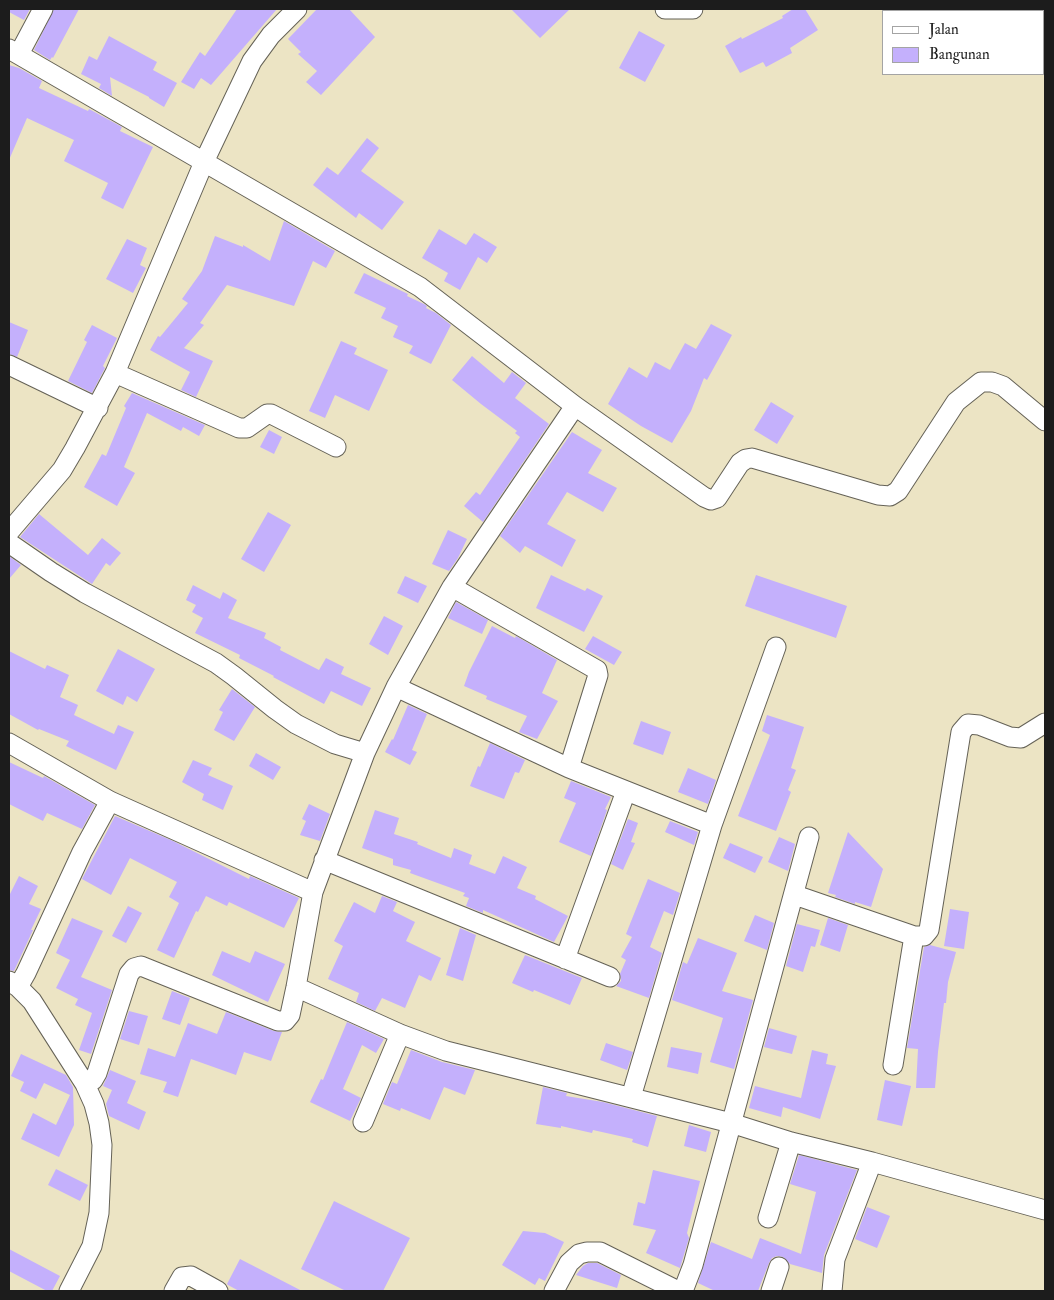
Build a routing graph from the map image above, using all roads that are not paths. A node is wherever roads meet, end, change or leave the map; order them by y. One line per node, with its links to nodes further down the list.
1 (43, 9): 5 (street)
2 (297, 9): 6 (street)
3 (665, 9): 4 (street)
4 (693, 9)
5 (14, 51): 6 (street)
6 (204, 162): 8 (street); 9 (street)
7 (9, 365): 10 (street)
8 (115, 372): 10 (street); 12 (street)
9 (575, 406): 11 (street); 15 (street)
10 (98, 408): 13 (street)
11 (1045, 421)
12 (336, 446)
13 (9, 532)
14 (9, 543): 20 (street)
15 (452, 587): 17 (street); 21 (street)
16 (776, 648): 24 (street)
17 (396, 687): 20 (street); 21 (street)
18 (1045, 722): 29 (street)
19 (9, 743): 23 (street)
20 (364, 753): 26 (street)
21 (569, 768): 22 (street)
22 (626, 791): 24 (street); 30 (street)
23 (110, 801): 27 (street); 32 (street)
24 (712, 826): 37 (street)
25 (810, 837): 28 (street)
26 (324, 860): 27 (street); 30 (street)
27 (313, 892): 33 (street)
28 (795, 895): 29 (street); 39 (street)
29 (914, 936): 35 (street)
30 (565, 959): 31 (street)
31 (610, 977)
32 (13, 984): 36 (street)
33 (296, 988): 34 (street); 36 (street)
34 (400, 1034): 37 (street); 38 (street)
35 (893, 1065)
36 (85, 1084): 45 (street)
37 (631, 1097): 39 (street)
38 (363, 1122)
39 (731, 1123): 40 (street); 50 (street)
40 (791, 1142): 41 (street); 43 (street)
41 (872, 1162): 42 (street); 52 (street)
42 (1045, 1210)
43 (768, 1218)
44 (779, 1267): 51 (street)
45 (69, 1291)
46 (174, 1291): 47 (street)
47 (218, 1291)
48 (554, 1291): 49 (street)
49 (678, 1291)
50 (682, 1291)
51 (771, 1291)
52 (832, 1291)

